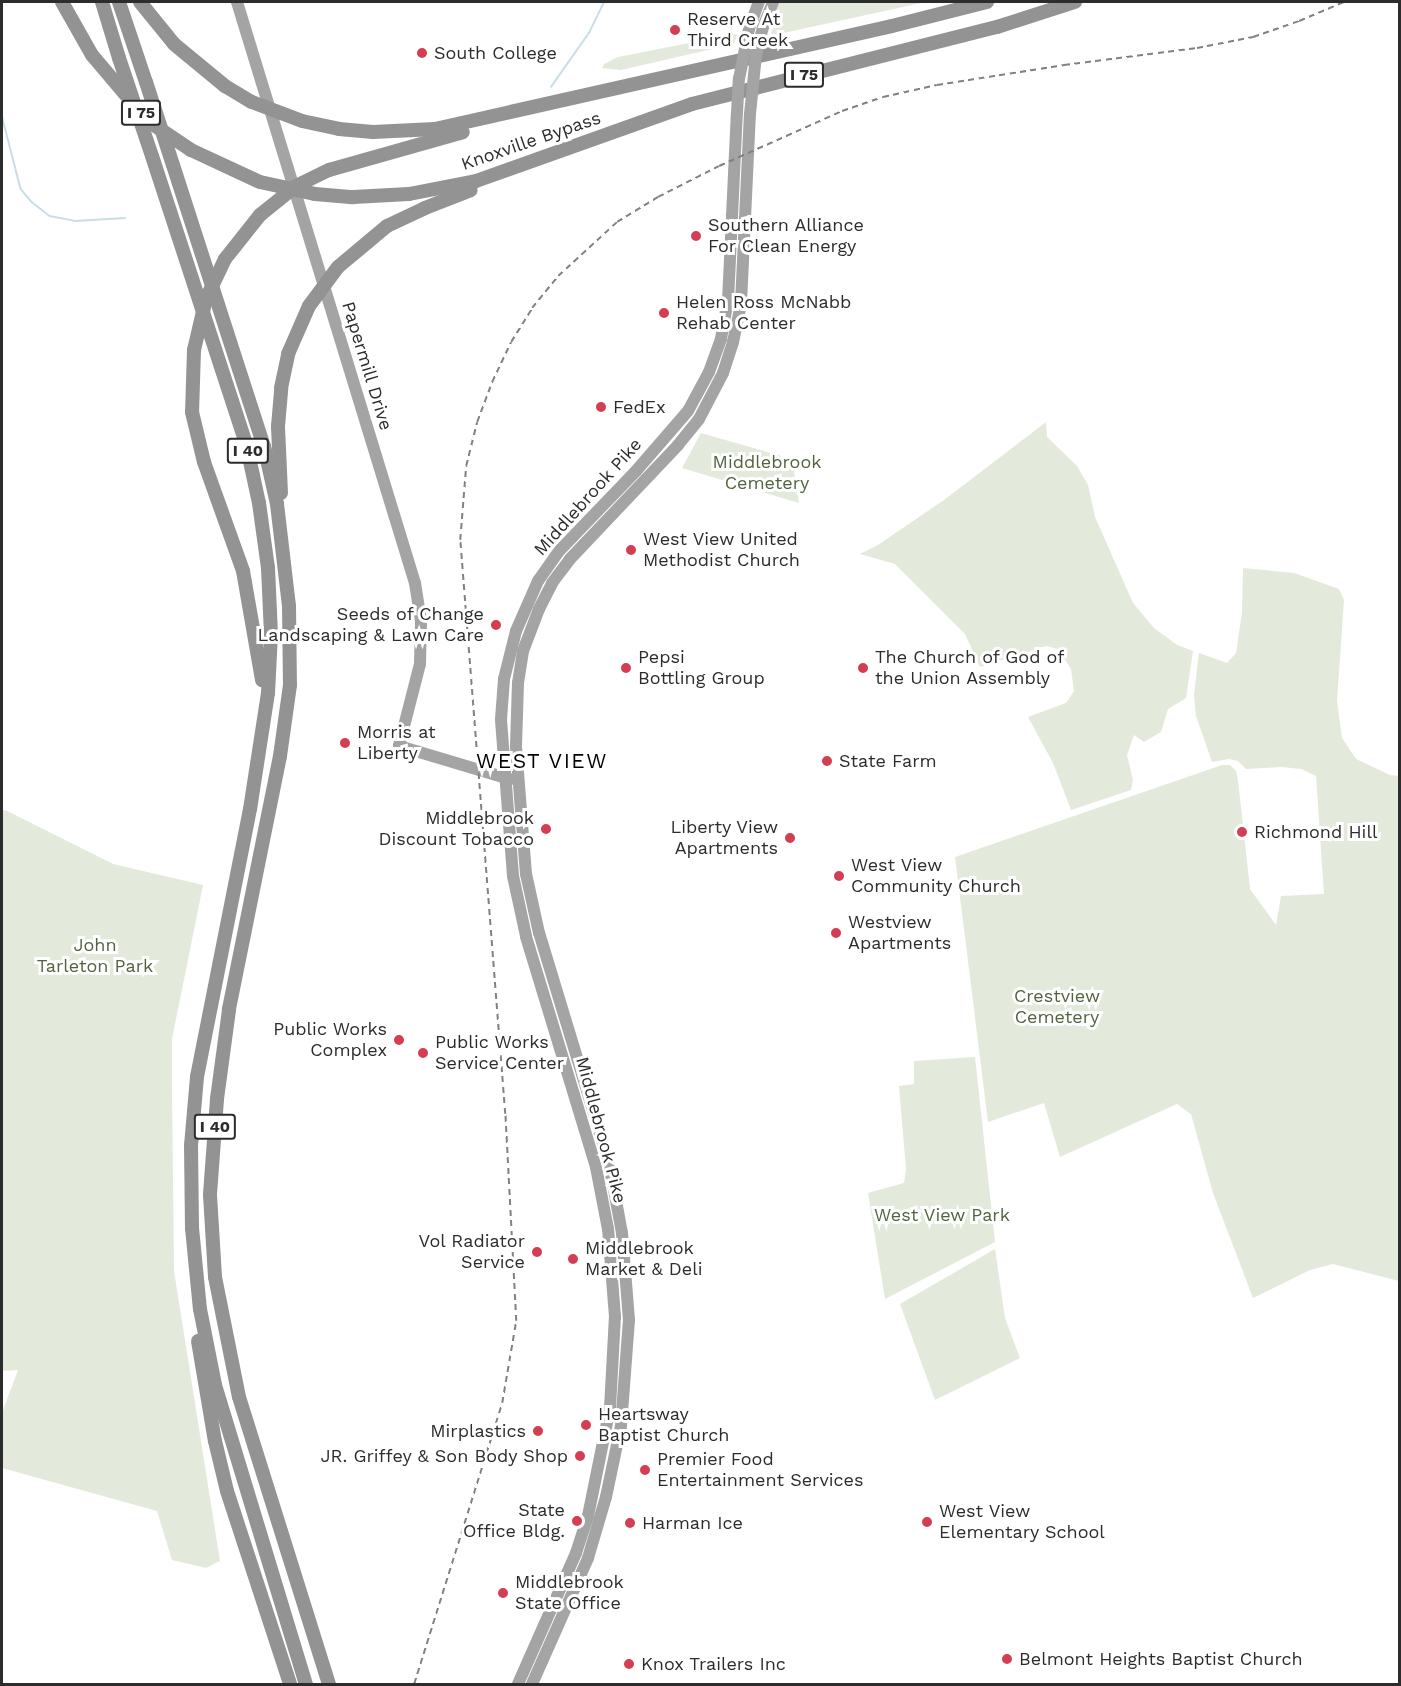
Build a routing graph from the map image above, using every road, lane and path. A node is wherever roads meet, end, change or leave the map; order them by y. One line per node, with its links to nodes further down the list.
1 (62, 2): 11 (highway, Knoxville Bypass / I 75, bridge)
2 (102, 2): 13 (highway, I 40, bridge)
3 (119, 2): 12 (highway, I 40, bridge)
4 (140, 2): 10 (highway, Knoxville Bypass / I 75, bridge)
5 (237, 2): 14 (main road, Papermill Drive)
6 (759, 2): 14 (main road, Middlebrook Pike, bridge)
7 (773, 2): 15 (main road, Middlebrook Pike, bridge)
8 (987, 2): 10 (highway, Knoxville Bypass / I 75)
9 (1075, 2): 11 (highway, Knoxville Bypass / I 75)
10 (542, 107): 13 (highway, bridge)
11 (536, 161): 12 (highway, bridge)
12 (284, 561): 22 (highway, I 40)
13 (259, 759): 16 (highway, I 40)
14 (505, 778): 15 (main road); 18 (main road, Middlebrook Pike)
15 (519, 783): 17 (main road, Middlebrook Pike)
16 (192, 1228): 20 (highway); 21 (highway, I 40)
17 (626, 1267): 18 (main road); 23 (main road, Middlebrook Pike)
18 (613, 1269): 19 (main road, Middlebrook Pike)
19 (520, 1681)
20 (290, 1684)
21 (306, 1684)
22 (329, 1684)
23 (532, 1684)

